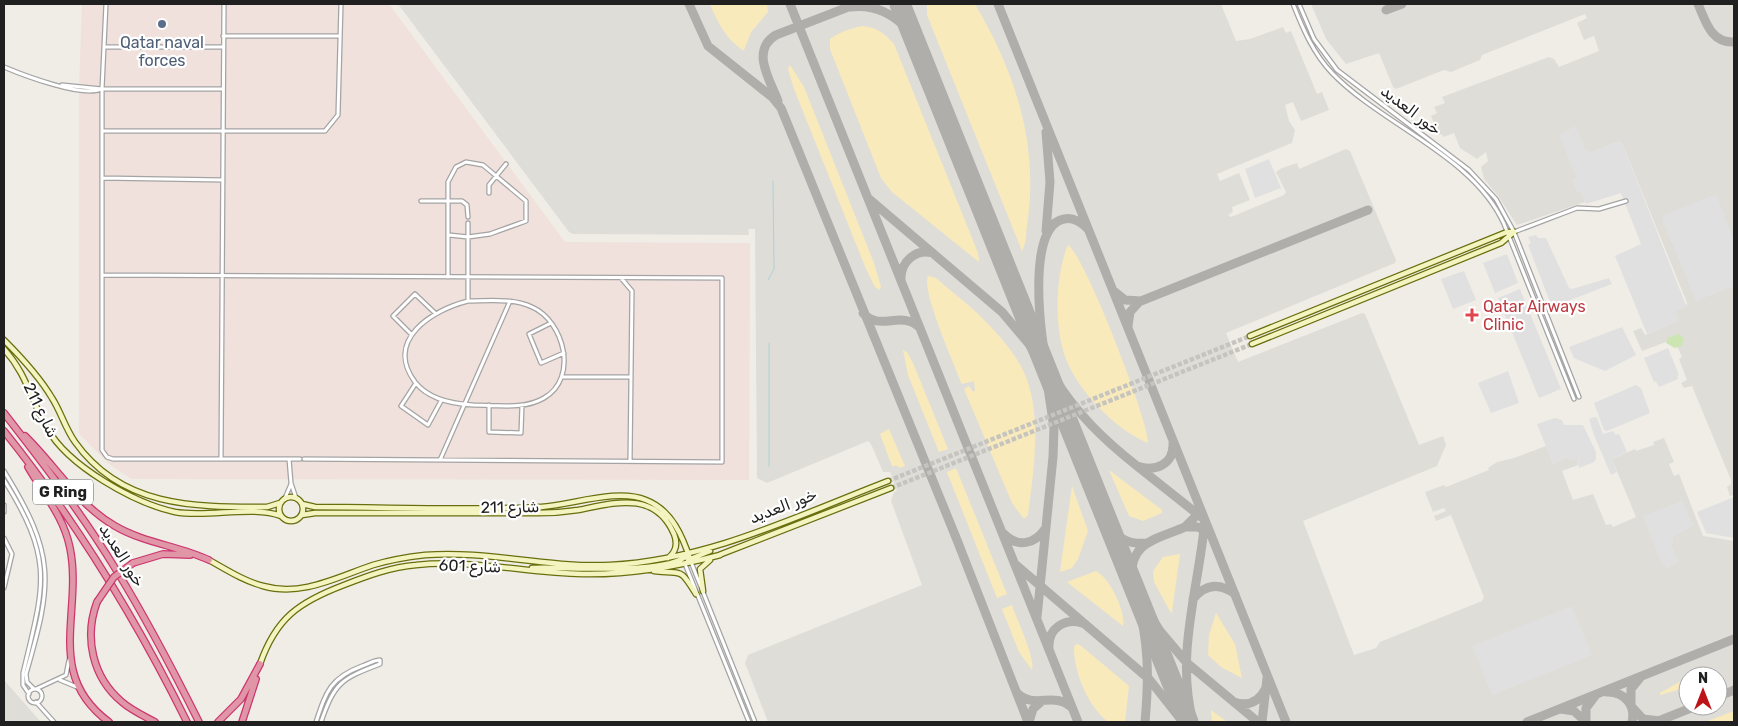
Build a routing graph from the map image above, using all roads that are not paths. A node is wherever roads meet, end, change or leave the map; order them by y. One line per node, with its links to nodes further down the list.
1 (106, 4): 8 (street)
2 (224, 4): 6 (street)
3 (341, 4): 7 (street)
4 (1293, 4): 27 (street, خور العديد)
5 (1299, 4): 25 (street, خور العديد)
6 (224, 36): 7 (street); 9 (street)
7 (340, 36): 14 (street)
8 (104, 47): 9 (street); 12 (street)
9 (223, 47): 11 (street)
10 (4, 67): 12 (street)
11 (223, 88): 12 (street); 14 (street)
12 (102, 89): 13 (street)
13 (102, 131): 14 (street); 17 (street)
14 (223, 132): 18 (street)
15 (506, 164): 16 (street)
16 (496, 175): 19 (street); 20 (street); 28 (street)
17 (102, 178): 18 (street); 29 (street)
18 (223, 180): 30 (street)
19 (489, 193)
20 (449, 201): 22 (street); 23 (street); 26 (street)
21 (1626, 201): 25 (street)
22 (421, 202)
23 (468, 217)
24 (468, 223): 28 (street)
25 (1514, 232): 27 (main road); 47 (street, خور العديد)
26 (449, 235): 28 (street); 31 (street)
27 (1508, 235): 39 (main road); 41 (main road); 48 (street, خور العديد)
28 (468, 237): 32 (street)
29 (102, 274): 30 (street); 57 (street)
30 (224, 276): 31 (street); 57 (street)
31 (448, 277): 32 (street)
32 (468, 277): 33 (street); 34 (street)
33 (621, 278): 45 (street); 60 (street)
34 (468, 301): 35 (street); 36 (street)
35 (510, 301): 37 (street); 50 (street)
36 (435, 313): 38 (street); 38 (street)
37 (551, 323): 43 (street); 43 (street)
38 (411, 334): 46 (street)
39 (1250, 336)
40 (4, 340): 68 (main road, شارع 211)
41 (1252, 344)
42 (4, 349): 73 (main road, شارع 211)
43 (564, 354): 44 (street)
44 (562, 377): 45 (street); 52 (street)
45 (631, 377): 60 (street)
46 (416, 383): 49 (street); 49 (street)
47 (1579, 397)
48 (1574, 399)
49 (441, 401): 50 (street)
50 (465, 404): 51 (street); 59 (street)
51 (489, 405): 52 (street); 52 (street)
52 (522, 405)
53 (4, 413): 54 (highway, خور العديد / G Ring)
54 (9, 420): 78 (highway); 99 (highway, خور العديد / G Ring)
55 (4, 431): 56 (highway, خور العديد / G Ring)
56 (11, 440): 85 (highway); 98 (highway, خور العديد / G Ring)
57 (221, 459): 58 (street)
58 (289, 459): 59 (street); 64 (street)
59 (440, 460): 60 (street)
60 (630, 461)
61 (4, 471): 89 (street)
62 (4, 480): 91 (street)
63 (888, 480): 76 (main road, خور العديد)
64 (291, 483): 66 (street); 67 (street)
65 (891, 488): 75 (main road)
66 (286, 498): 67 (main road); 68 (main road)
67 (296, 498): 69 (main road)
68 (280, 503): 73 (main road)
69 (302, 504): 72 (main road); 76 (main road, شارع 211)
70 (4, 505): 71 (street)
71 (4, 512)
72 (302, 515): 73 (main road); 77 (main road, شارع 211)
73 (281, 516)
74 (4, 538): 82 (street)
75 (720, 555): 76 (main road); 83 (main road)
76 (690, 558): 77 (main road, شارع 601); 79 (main road); 80 (main road); 83 (street)
77 (667, 559): 78 (main road, شارع 601)
78 (209, 560): 97 (highway, bridge)
79 (685, 564): 81 (main road, شارع 601); 84 (street)
80 (521, 568): 81 (main road, شارع 601); 86 (main road, شارع 601)
81 (647, 570): 84 (main road)
82 (4, 588)
83 (703, 591): 105 (street)
84 (696, 594): 104 (street)
85 (69, 657): 87 (street); 90 (highway)
86 (260, 664): 100 (highway); 101 (highway)
87 (60, 680): 88 (street); 90 (street)
88 (46, 685): 89 (street); 92 (street)
89 (35, 689): 91 (street); 92 (street)
90 (80, 690): 96 (highway)
91 (29, 694): 93 (street)
92 (42, 697): 93 (street); 94 (street)
93 (36, 702): 94 (street)
94 (45, 712): 95 (street)
95 (54, 722)
96 (109, 722)
97 (155, 722)
98 (187, 722)
99 (199, 722)
100 (218, 722)
101 (242, 722)
102 (316, 722): 103 (street)
103 (321, 722)
104 (749, 722)
105 (755, 722)

